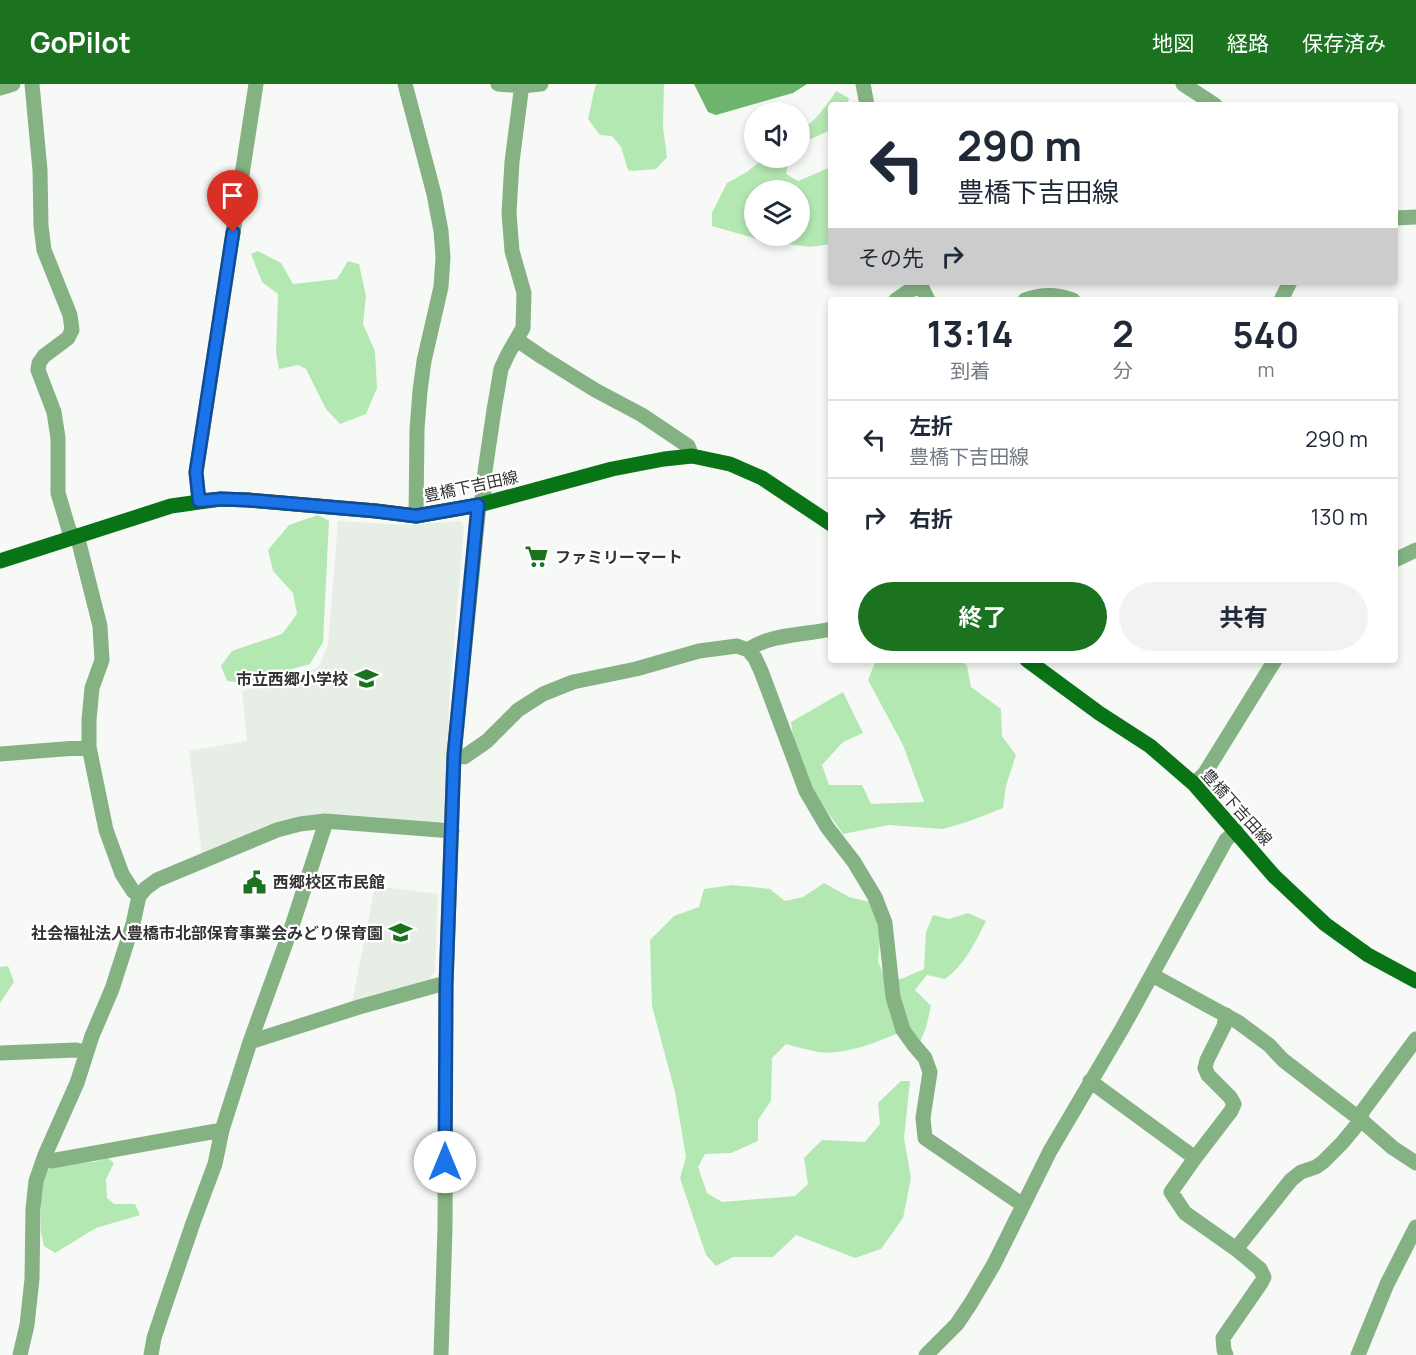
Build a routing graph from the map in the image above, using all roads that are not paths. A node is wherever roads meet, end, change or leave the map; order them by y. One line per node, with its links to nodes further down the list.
1 (13, 84): 10 (street)
2 (32, 84): 25 (street)
3 (256, 84): 21 (street)
4 (405, 84): 23 (street)
5 (498, 84): 9 (street)
6 (541, 84): 9 (street)
7 (862, 84): 11 (street)
8 (1183, 84): 12 (street)
9 (522, 85): 19 (street)
10 (0, 88)
11 (866, 102)
12 (1210, 102)
13 (1416, 217): 14 (street)
14 (1398, 218)
15 (918, 285): 16 (street)
16 (900, 297)
17 (1039, 297): 18 (street)
18 (1062, 297)
19 (517, 340): 20 (street); 22 (street)
20 (692, 456): 22 (main road, 豊橋下吉田線); 24 (main road, 豊橋下吉田線)
21 (199, 501): 23 (main road, 豊橋下吉田線); 25 (main road, 豊橋下吉田線)
22 (478, 505): 23 (main road, 豊橋下吉田線); 35 (street)
23 (416, 516)
24 (828, 522)
25 (75, 537): 28 (main road, 豊橋下吉田線); 33 (street)
26 (1416, 550): 27 (street)
27 (1398, 559)
28 (0, 561)
29 (828, 630): 30 (street)
30 (748, 650): 35 (street); 55 (street)
31 (1035, 663): 36 (main road, 豊橋下吉田線)
32 (1273, 663): 36 (street)
33 (89, 747): 34 (street); 40 (street)
34 (0, 754)
35 (454, 755): 38 (street)
36 (1194, 784): 39 (main road, 豊橋下吉田線)
37 (325, 821): 38 (street); 40 (street); 46 (street)
38 (452, 831): 43 (street)
39 (1236, 831): 41 (street); 42 (main road, 豊橋下吉田線)
40 (139, 896): 47 (street)
41 (1152, 975): 44 (street); 49 (street)
42 (1416, 981)
43 (446, 985): 46 (street); 60 (street)
44 (1226, 1015): 50 (street); 52 (street)
45 (1416, 1039): 50 (street)
46 (250, 1042): 51 (street)
47 (86, 1052): 48 (street); 53 (street)
48 (0, 1053)
49 (1090, 1081): 52 (street); 55 (street)
50 (1361, 1120): 54 (street); 57 (street)
51 (222, 1130): 53 (street); 59 (street)
52 (1195, 1158): 57 (street)
53 (44, 1159): 58 (street)
54 (1416, 1163)
55 (1023, 1205): 61 (street)
56 (1416, 1227): 63 (street)
57 (1236, 1249): 62 (street)
58 (20, 1355)
59 (151, 1355)
60 (441, 1355)
61 (926, 1355)
62 (1226, 1355)
63 (1358, 1355)

